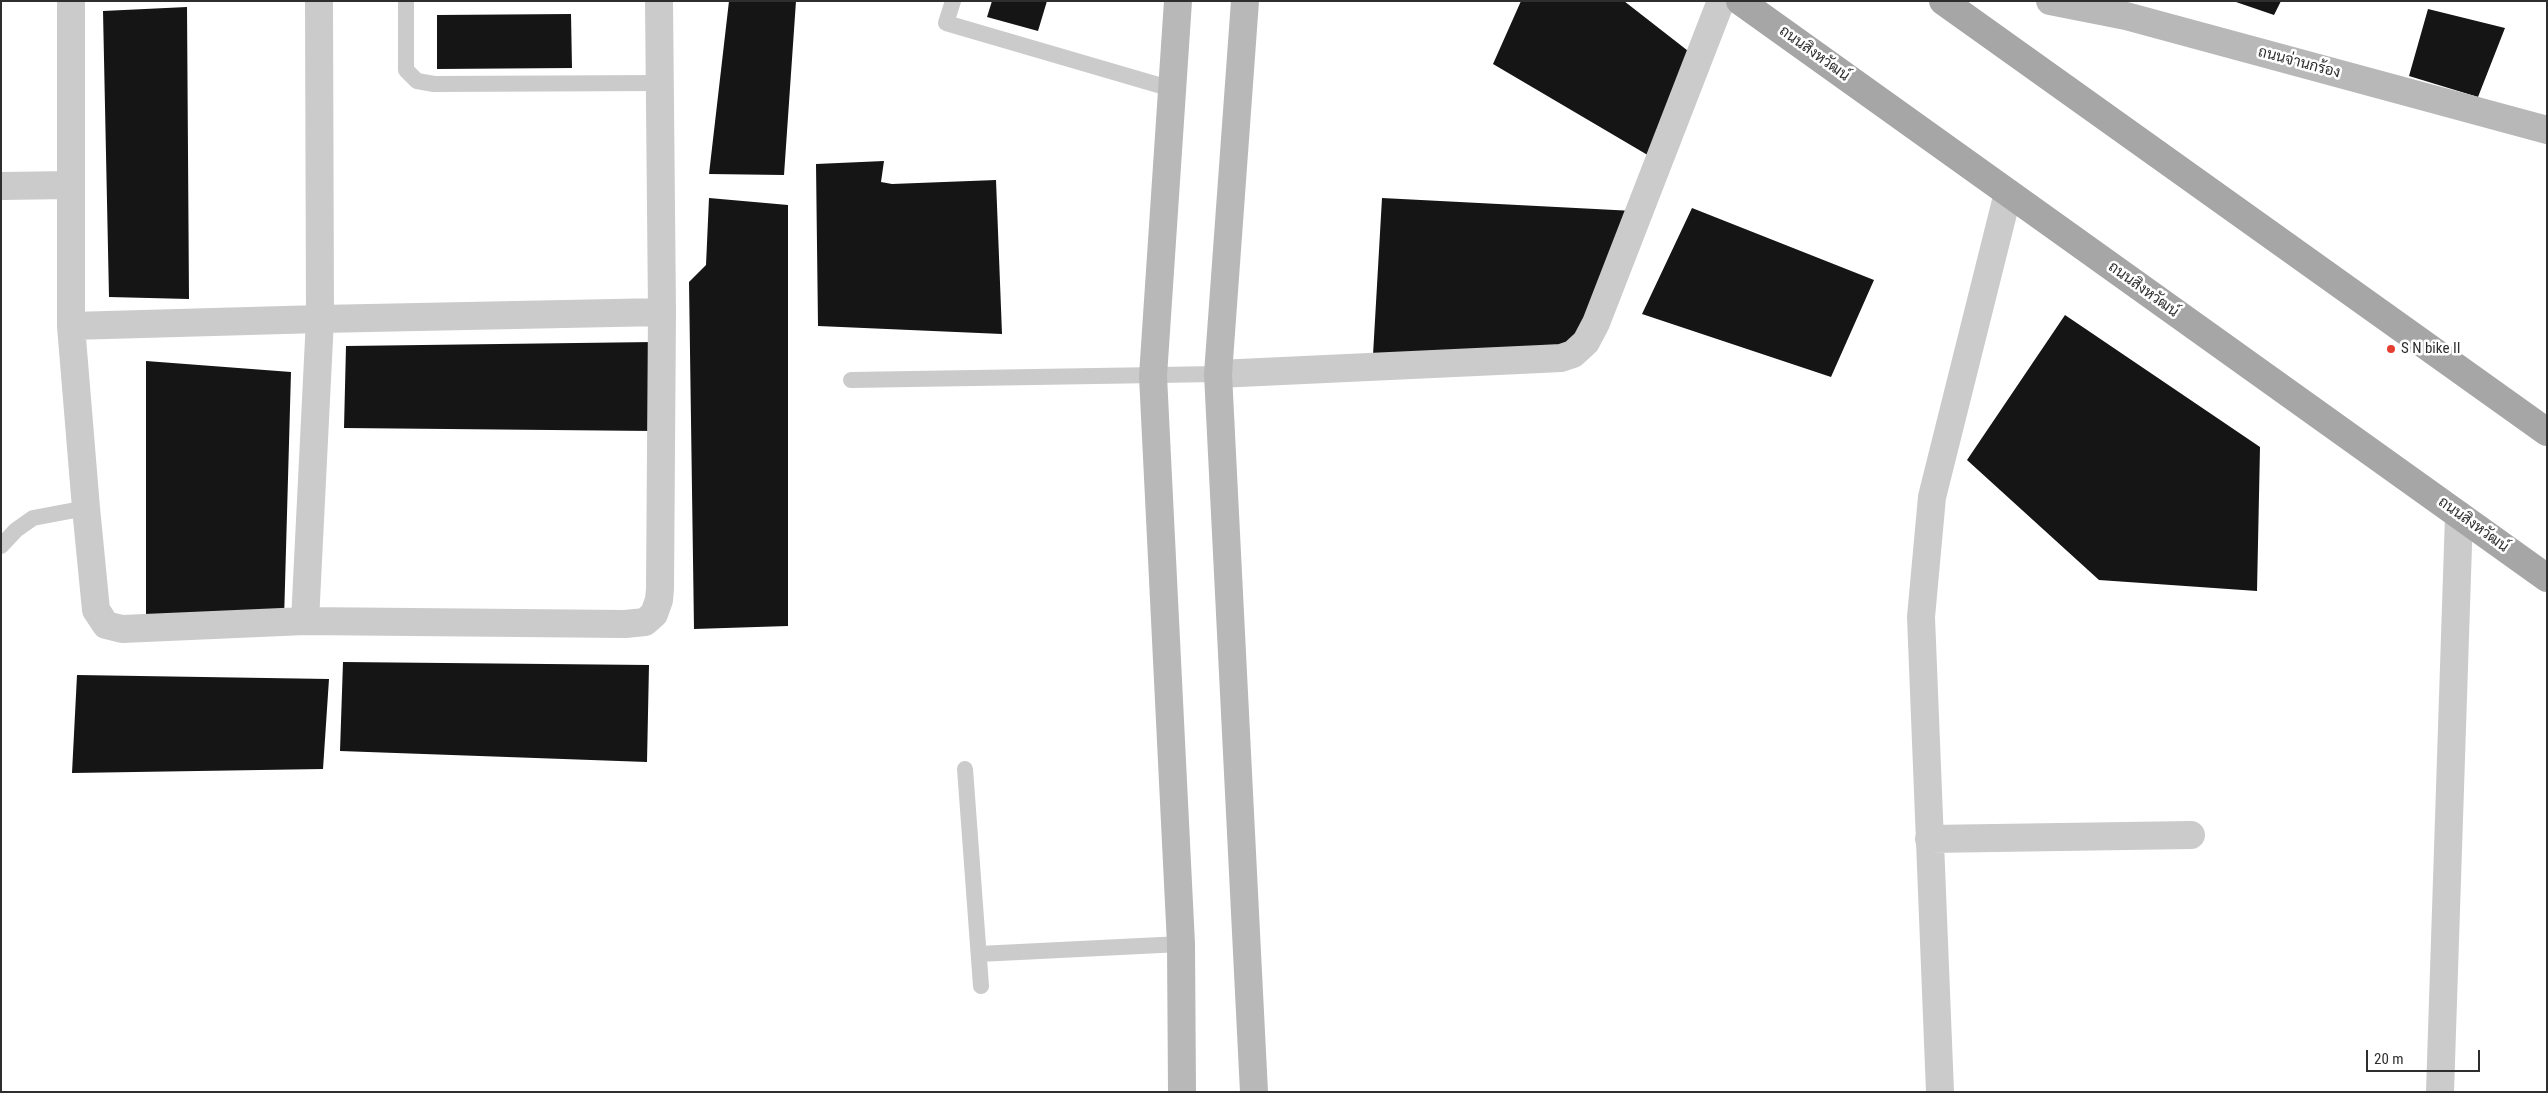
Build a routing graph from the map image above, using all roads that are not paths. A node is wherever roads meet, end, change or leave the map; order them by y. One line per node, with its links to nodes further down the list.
1 (71, 1): 15 (street)
2 (319, 1): 19 (street)
3 (406, 1): 12 (lane)
4 (659, 1): 12 (street)
5 (953, 1): 13 (lane)
6 (1178, 1): 13 (street)
7 (1246, 1): 21 (street)
8 (1721, 1): 21 (street)
9 (1740, 1): 17 (main road, ถนนสิงหวัฒน์)
10 (1943, 1): 24 (main road)
11 (2050, 1): 14 (street, ถนนจ่านกร้อง)
12 (659, 82): 18 (street)
13 (1172, 90): 22 (street)
14 (2547, 130)
15 (71, 185): 16 (street); 20 (street)
16 (1, 186)
17 (2008, 193): 26 (main road, ถนนสิงหวัฒน์); 32 (street)
18 (662, 312): 19 (street); 29 (street)
19 (320, 319): 20 (street); 29 (street)
20 (71, 326): 25 (street)
21 (1218, 374): 22 (lane); 37 (street)
22 (1152, 376): 23 (lane); 33 (street)
23 (851, 380)
24 (2547, 432)
25 (86, 508): 27 (lane); 29 (street)
26 (2459, 515): 28 (main road, ถนนสิงหวัฒน์); 39 (street)
27 (1, 546)
28 (2547, 578)
29 (305, 621)
30 (965, 770): 34 (lane)
31 (2191, 835): 32 (street)
32 (1929, 839): 38 (street)
33 (1181, 944): 34 (lane); 36 (street)
34 (980, 954): 35 (lane)
35 (981, 986)
36 (1182, 1092)
37 (1254, 1092)
38 (1940, 1092)
39 (2440, 1092)

